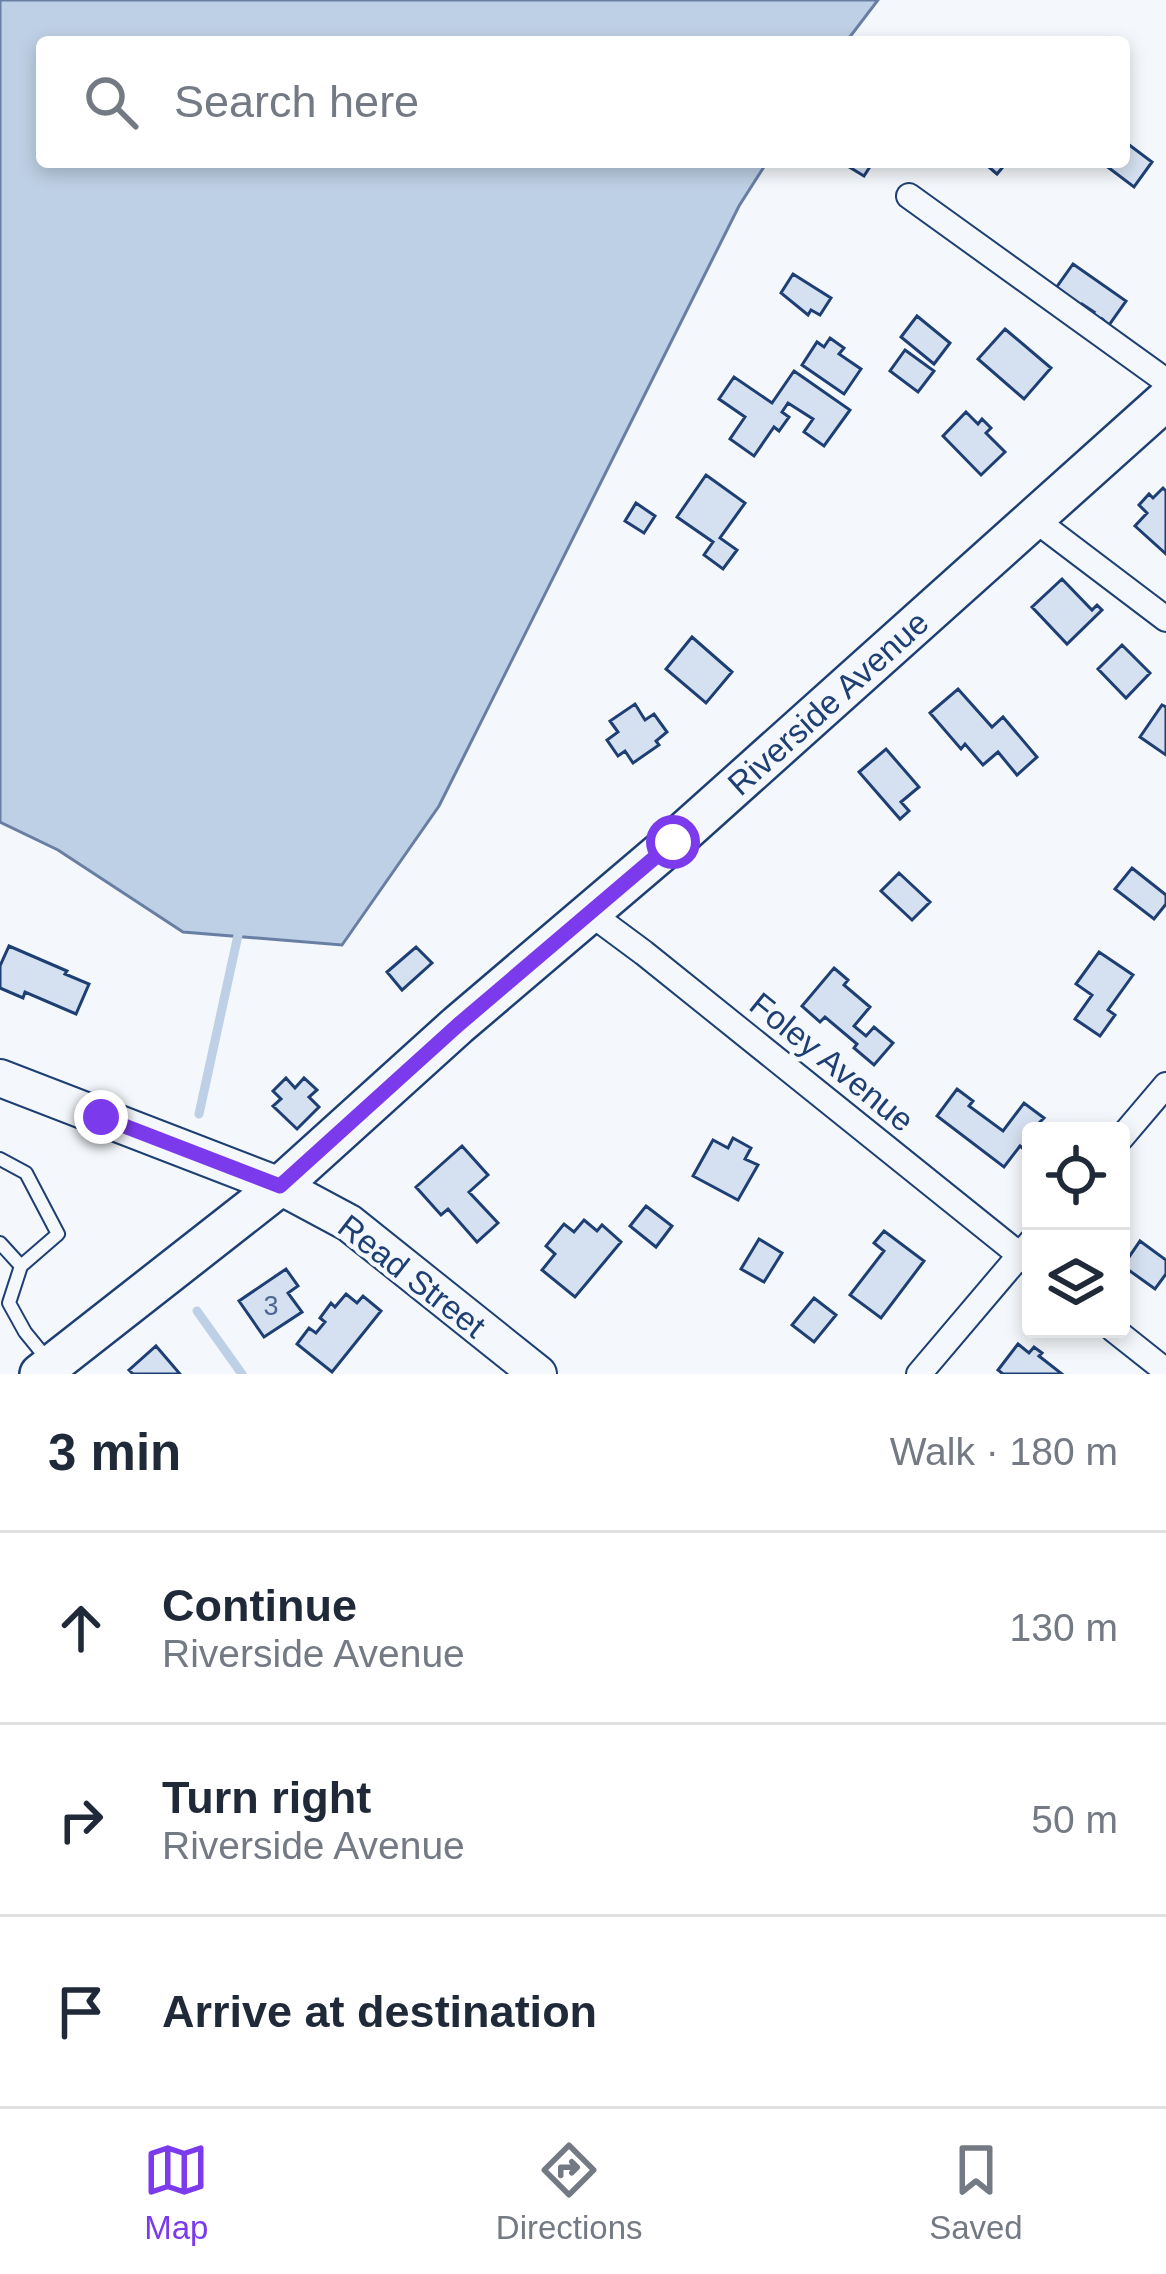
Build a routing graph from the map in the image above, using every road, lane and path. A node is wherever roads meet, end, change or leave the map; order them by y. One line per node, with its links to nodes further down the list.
1 (909, 196): 2 (street)
2 (1166, 381)
3 (1166, 400): 4 (main road, Riverside Avenue)
4 (1034, 519): 5 (street); 6 (main road, Riverside Avenue)
5 (1166, 619)
6 (590, 913): 11 (main road, Riverside Avenue); 13 (street, Foley Avenue)
7 (0, 1078): 11 (main road)
8 (1166, 1085): 9 (street)
9 (1130, 1127)
10 (0, 1159): 15 (lane)
11 (280, 1186): 17 (main road, Riverside Avenue); 19 (main road, Read Street)
12 (0, 1243): 15 (lane)
13 (1022, 1250)
14 (1022, 1260): 20 (street)
15 (21, 1266): 17 (lane)
16 (1124, 1338): 18 (street)
17 (46, 1369)
18 (1166, 1371)
19 (538, 1374)
20 (919, 1374)

